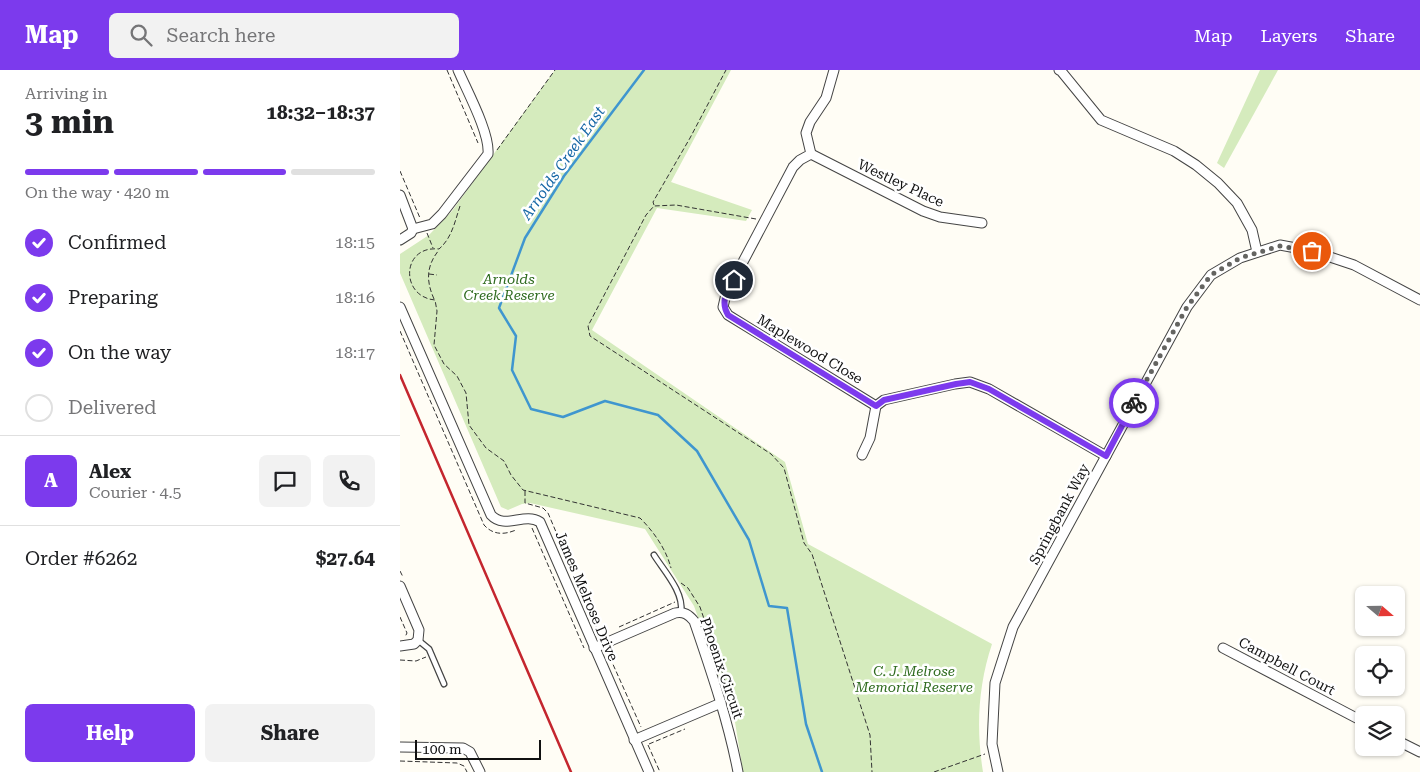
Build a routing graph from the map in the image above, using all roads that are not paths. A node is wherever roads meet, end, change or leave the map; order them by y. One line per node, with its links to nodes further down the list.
1 (458, 70): 7 (street)
2 (834, 70): 4 (street)
3 (1059, 70): 9 (street)
4 (812, 154): 6 (street, Westley Place); 12 (street, Maplewood Close)
5 (400, 195): 7 (street)
6 (982, 223)
7 (414, 229): 8 (street)
8 (400, 240)
9 (1257, 252): 10 (street, Springbank Way); 14 (street, Springbank Way)
10 (1420, 300)
11 (400, 307): 21 (street, James Melrose Drive)
12 (876, 406): 13 (street); 14 (street)
13 (862, 455)
14 (1106, 456): 32 (street, Springbank Way)
15 (654, 555): 17 (lane)
16 (400, 586): 18 (street)
17 (681, 612): 21 (street, Phoenix Circuit); 23 (street, Phoenix Circuit)
18 (418, 640): 19 (street); 22 (lane)
19 (401, 644)
20 (1223, 648): 24 (street, Campbell Court)
21 (591, 652): 25 (street, James Melrose Drive)
22 (444, 684)
23 (721, 703): 25 (street); 31 (street, Phoenix Circuit)
24 (1355, 717)
25 (634, 740): 30 (street, James Melrose Drive)
26 (1405, 744): 28 (street)
27 (400, 747): 29 (street)
28 (1420, 752)
29 (480, 772)
30 (649, 772)
31 (738, 772)
32 (998, 772)

